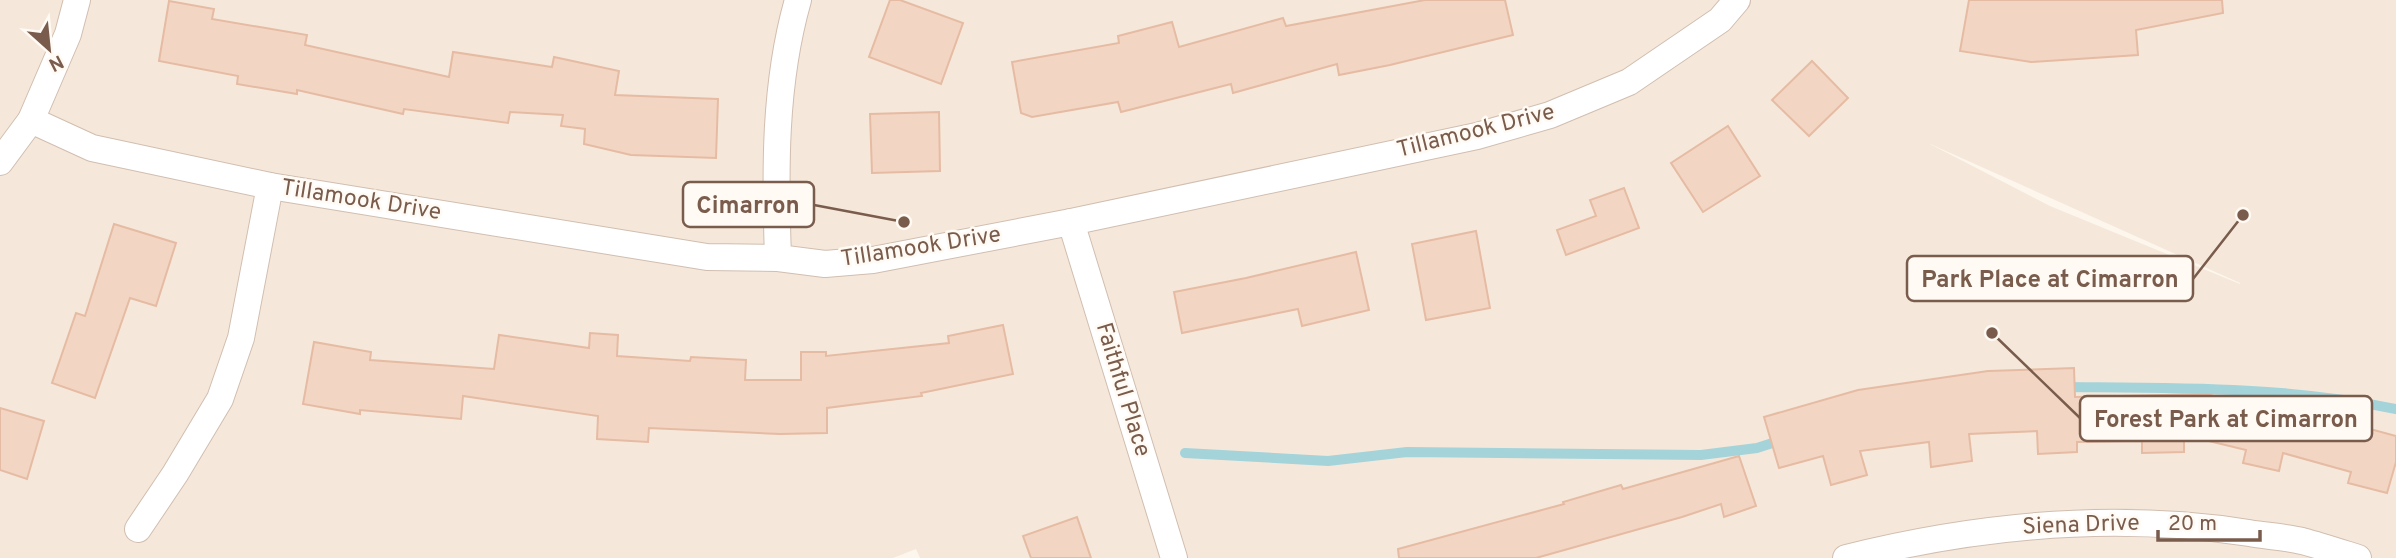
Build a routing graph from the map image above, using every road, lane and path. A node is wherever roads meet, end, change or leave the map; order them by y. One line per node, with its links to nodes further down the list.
1 (77, 0): 4 (street)
2 (798, 0): 8 (street)
3 (1738, 0): 7 (street, Tillamook Drive)
4 (31, 120): 5 (street); 6 (street, Tillamook Drive)
5 (0, 162)
6 (270, 186): 8 (street, Tillamook Drive); 9 (street)
7 (1071, 222): 8 (street, Tillamook Drive); 11 (street, Faithful Place)
8 (778, 258)
9 (138, 530)
10 (2298, 549): 12 (street, Siena Drive); 13 (street, Siena Drive)
11 (1174, 558)
12 (1846, 558)
13 (2358, 558)

